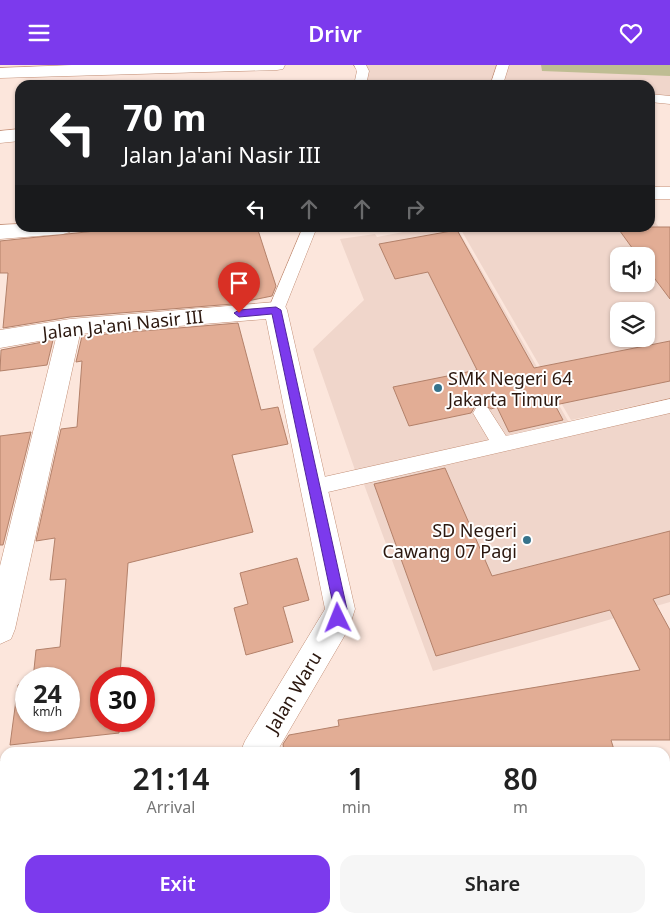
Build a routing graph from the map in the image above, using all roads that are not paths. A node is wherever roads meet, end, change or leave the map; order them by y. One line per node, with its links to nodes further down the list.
1 (277, 65): 4 (street)
2 (360, 65): 6 (lane)
3 (503, 65): 7 (lane)
4 (124, 66): 5 (street)
5 (0, 73)
6 (361, 80)
7 (498, 80)
8 (655, 99): 9 (lane)
9 (670, 100)
10 (15, 136): 11 (street)
11 (0, 137)
12 (655, 193): 13 (street)
13 (670, 193)
14 (15, 231): 15 (street)
15 (0, 232)
16 (308, 232): 17 (lane)
17 (276, 310): 18 (street, Jalan Ja'ani Nasir III); 23 (street, Jalan Waru)
18 (70, 327): 19 (street, Jalan Ja'ani Nasir III); 24 (street)
19 (0, 339)
20 (670, 406): 22 (lane)
21 (482, 413): 22 (lane)
22 (501, 444): 23 (lane)
23 (315, 487): 25 (street, Jalan Waru)
24 (0, 629)
25 (261, 747)

